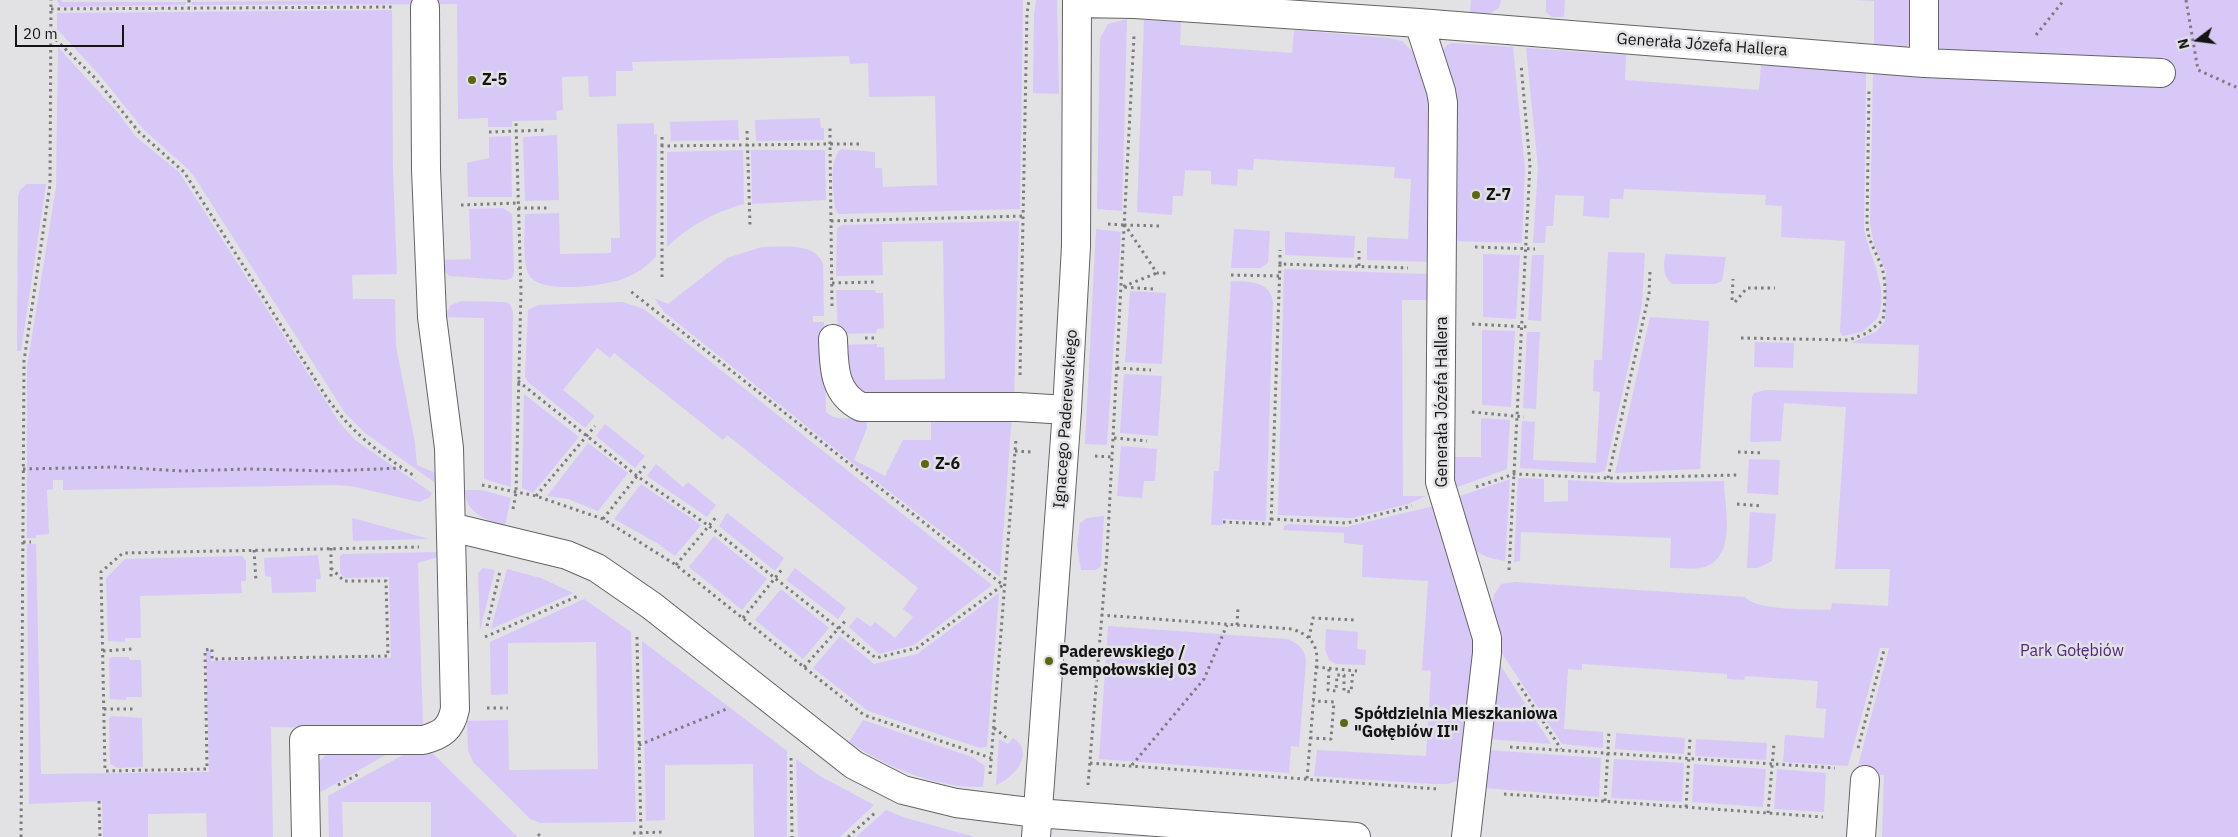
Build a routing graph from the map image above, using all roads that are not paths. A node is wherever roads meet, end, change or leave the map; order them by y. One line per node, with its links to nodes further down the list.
1 (1924, 0): 5 (street)
2 (1077, 2): 4 (street, Generała Józefa Hallera); 8 (street, Ignacego Paderewskiego)
3 (425, 7): 9 (street)
4 (1418, 23): 5 (street, Generała Józefa Hallera); 14 (street, Generała Józefa Hallera)
5 (1924, 62): 6 (street, Generała Józefa Hallera)
6 (2162, 73)
7 (833, 338): 8 (street)
8 (1067, 410): 11 (street, Ignacego Paderewskiego)
9 (451, 538): 11 (street); 12 (street)
10 (1854, 774): 15 (street)
11 (1037, 825): 13 (street)
12 (306, 837)
13 (1356, 837)
14 (1466, 837)
15 (1860, 837)

